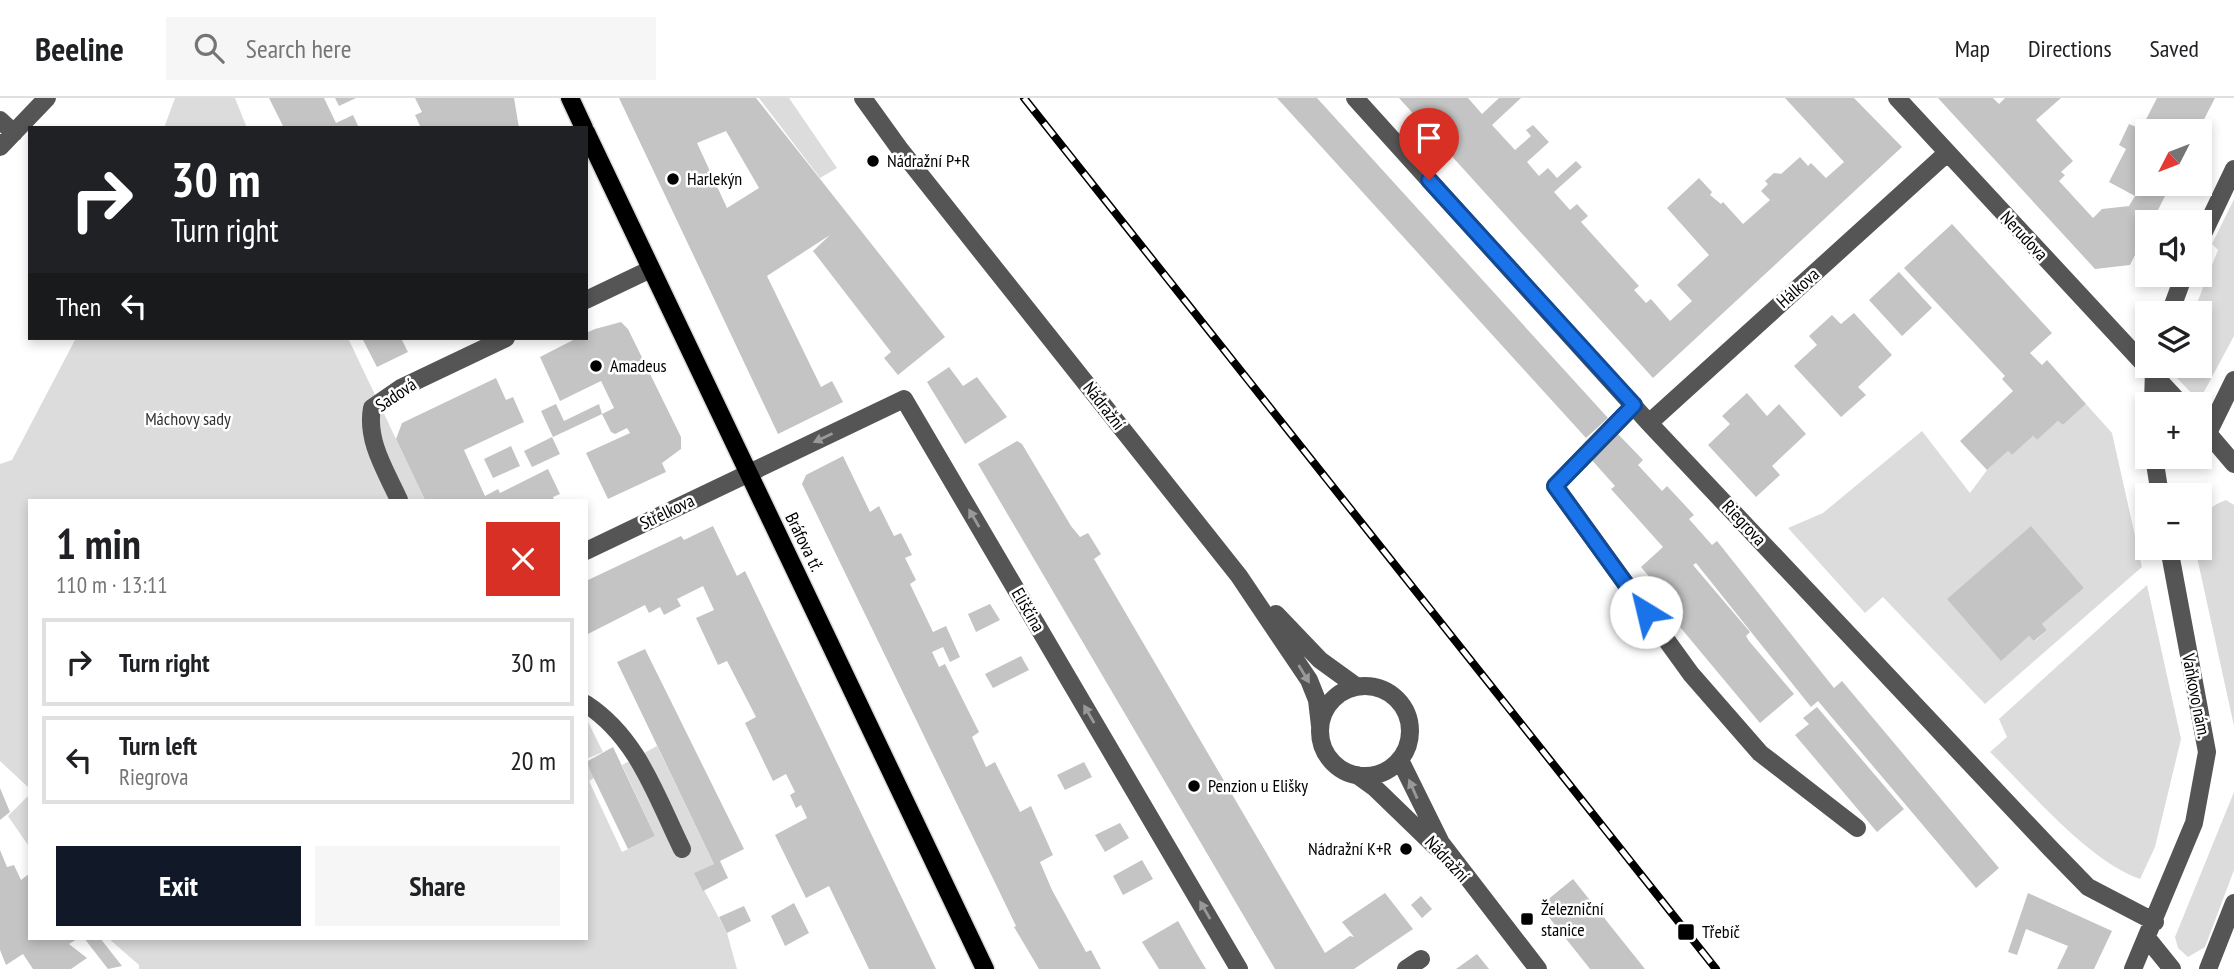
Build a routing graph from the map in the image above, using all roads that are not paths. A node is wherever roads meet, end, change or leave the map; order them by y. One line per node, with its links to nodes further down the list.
1 (47, 98): 8 (street)
2 (570, 98): 7 (main road, Bráfova tř.)
3 (863, 98): 30 (street, Nádražní)
4 (1355, 98): 21 (street, Riegrova)
5 (1897, 98): 11 (street, Nerudova)
6 (0, 120): 8 (street)
7 (583, 126)
8 (13, 133): 10 (street)
9 (588, 136): 14 (main road, Bráfova tř.)
10 (0, 147)
11 (1947, 153): 17 (street, Nerudova); 23 (street, Hálkova)
12 (2234, 169): 13 (street)
13 (2212, 215)
14 (651, 269): 15 (street); 26 (main road, Bráfova tř.)
15 (588, 299)
16 (502, 340): 27 (street, Sadová)
17 (2135, 350)
18 (2160, 378): 20 (street)
19 (2234, 380): 22 (street)
20 (2171, 392)
21 (1634, 405): 23 (street, Riegrova); 36 (street)
22 (2212, 415)
23 (1649, 423): 40 (street, Riegrova)
24 (2212, 438): 25 (street)
25 (2234, 464)
26 (748, 474): 28 (street, Střelkova); 42 (main road, Bráfova tř.); 43 (street, Eliščina, one-way to 26)
27 (398, 499)
28 (588, 550)
29 (2171, 560): 40 (street, Vaňkovo nám.)
30 (1239, 576): 31 (street); 33 (street, Nádražní, one-way to 33)
31 (1356, 686): 33 (street); 34 (street)
32 (588, 705): 37 (street)
33 (1320, 726): 35 (street, Nádražní)
34 (1400, 760): 35 (street); 38 (street, Nádražní, one-way to 34)
35 (1357, 775): 38 (street, Nádražní)
36 (1857, 828)
37 (682, 849)
38 (1474, 888): 45 (street, Nádražní)
39 (2234, 903): 48 (street)
40 (2151, 930): 46 (street, Vaňkovo nám.); 47 (street)
41 (1421, 959): 44 (street)
42 (985, 969)
43 (1239, 969)
44 (1406, 969)
45 (1538, 969)
46 (2133, 969)
47 (2172, 969)
48 (2208, 969)

